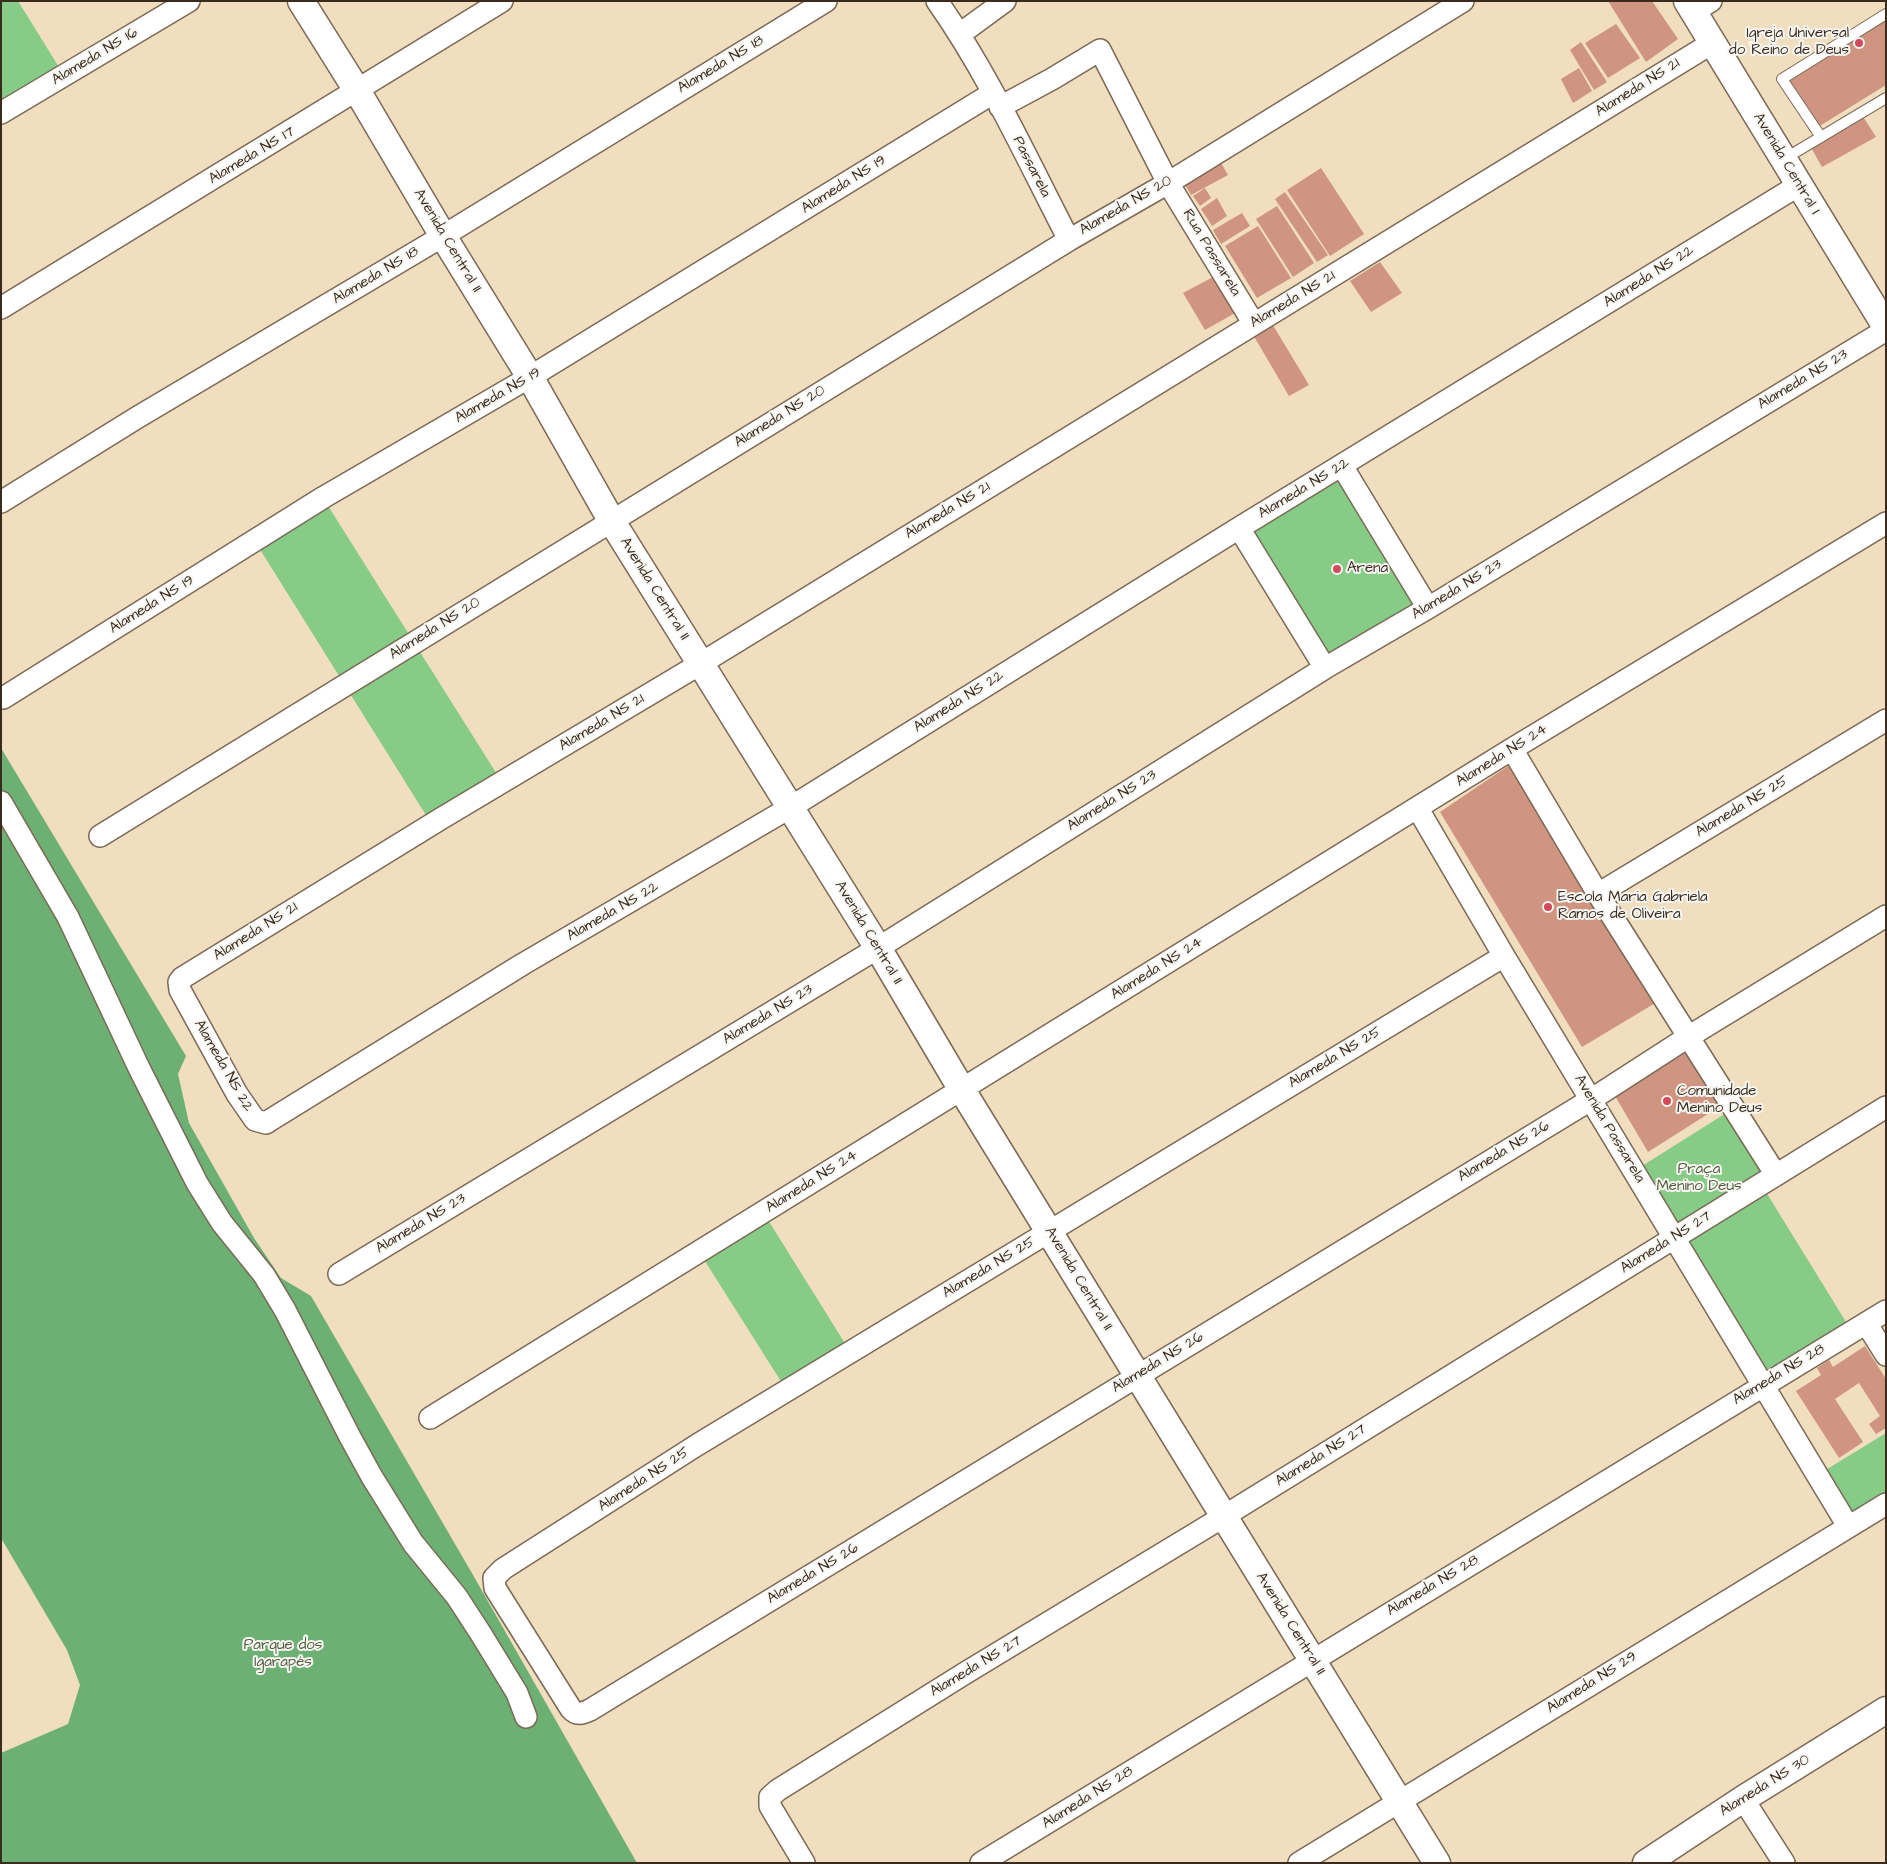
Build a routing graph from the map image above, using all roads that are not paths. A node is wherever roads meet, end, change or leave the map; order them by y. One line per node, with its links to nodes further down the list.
1 (189, 1): 15 (street, Alameda NS 16)
2 (301, 1): 12 (street, Avenida Central II)
3 (502, 1): 12 (street, Alameda NS 17)
4 (826, 1): 20 (street, Alameda NS 18)
5 (936, 1): 10 (street)
6 (1005, 1): 10 (street)
7 (1463, 1): 18 (street, Alameda NS 20)
8 (1697, 5): 11 (street, Avenida Central I)
9 (1886, 14): 16 (lane)
10 (960, 34): 14 (street)
11 (1712, 43): 17 (street, Avenida Central I); 23 (street, Alameda NS 21)
12 (358, 92): 20 (street, Avenida Central II); 22 (street, Alameda NS 17)
13 (1886, 98): 16 (lane)
14 (996, 100): 18 (street, Alameda NS 19); 21 (street, Passarela); 25 (street, Alameda NS 19)
15 (1, 113)
16 (1820, 137): 17 (lane)
17 (1783, 159): 19 (street, Avenida Central I)
18 (1168, 183): 21 (street, Alameda NS 20); 23 (street, Rua Passarela)
19 (1799, 185): 24 (street, Avenida Central I); 26 (street, Alameda NS 22)
20 (443, 236): 25 (street, Avenida Central II); 27 (street, Alameda NS 18)
21 (1069, 240): 28 (street, Alameda NS 20)
22 (1, 308)
23 (1254, 324): 32 (street, Alameda NS 21)
24 (1886, 329): 31 (street, Alameda NS 23)
25 (530, 377): 28 (street, Avenida Central II); 34 (street, Alameda NS 19)
26 (1342, 466): 30 (street, Alameda NS 22); 31 (street)
27 (1, 502)
28 (612, 520): 32 (street, Avenida Central II); 40 (street, Alameda NS 20)
29 (1886, 523): 36 (street, Alameda NS 24)
30 (1239, 528): 33 (street); 38 (street, Alameda NS 22)
31 (1428, 608): 33 (street, Alameda NS 23)
32 (700, 664): 38 (street, Avenida Central II); 45 (street, Alameda NS 21)
33 (1325, 668): 43 (street, Alameda NS 23)
34 (3, 698)
35 (1886, 720): 41 (street, Alameda NS 25)
36 (1512, 749): 39 (street, Alameda NS 24); 41 (street)
37 (1, 802): 66 (street)
38 (790, 807): 43 (street, Avenida Central II); 45 (street, Alameda NS 22)
39 (1418, 809): 44 (street, Avenida Passarela); 47 (street, Alameda NS 24)
40 (100, 836)
41 (1598, 894): 46 (street)
42 (1886, 916): 46 (street, Alameda NS 26)
43 (878, 948): 47 (street, Avenida Central II); 53 (street, Alameda NS 23)
44 (1504, 956): 48 (street, Avenida Passarela); 51 (street, Alameda NS 25)
45 (182, 978)
46 (1688, 1036): 48 (street, Alameda NS 26); 50 (street)
47 (962, 1090): 51 (street, Avenida Central II); 59 (street, Alameda NS 24)
48 (1592, 1099): 52 (street, Avenida Passarela); 57 (street, Alameda NS 26)
49 (1886, 1108): 50 (street, Alameda NS 27)
50 (1776, 1175): 52 (street, Alameda NS 27)
51 (1049, 1232): 57 (street, Avenida Central II); 63 (street, Alameda NS 25)
52 (1675, 1237): 58 (street, Avenida Passarela); 61 (street, Alameda NS 27)
53 (339, 1274)
54 (1886, 1311): 55 (street, Alameda NS 28)
55 (1866, 1323): 56 (street); 58 (street, Alameda NS 28)
56 (1886, 1355)
57 (1137, 1376): 61 (street, Avenida Central II); 63 (street, Alameda NS 26)
58 (1764, 1384): 62 (street, Avenida Passarela); 64 (street, Alameda NS 28)
59 (430, 1418)
60 (1886, 1504): 62 (street, Alameda NS 29)
61 (1223, 1517): 64 (street, Avenida Central II); 69 (street, Alameda NS 27)
62 (1848, 1526): 68 (street, Alameda NS 29)
63 (503, 1569)
64 (1311, 1660): 68 (street, Avenida Central II); 70 (street, Alameda NS 28)
65 (1886, 1710): 67 (street, Alameda NS 30)
66 (526, 1717)
67 (1743, 1799): 73 (street, Alameda NS 30); 74 (street)
68 (1400, 1802): 71 (street, Alameda NS 29); 72 (street, Avenida Central II)
69 (804, 1863)
70 (981, 1863)
71 (1299, 1863)
72 (1437, 1863)
73 (1646, 1863)
74 (1784, 1863)

